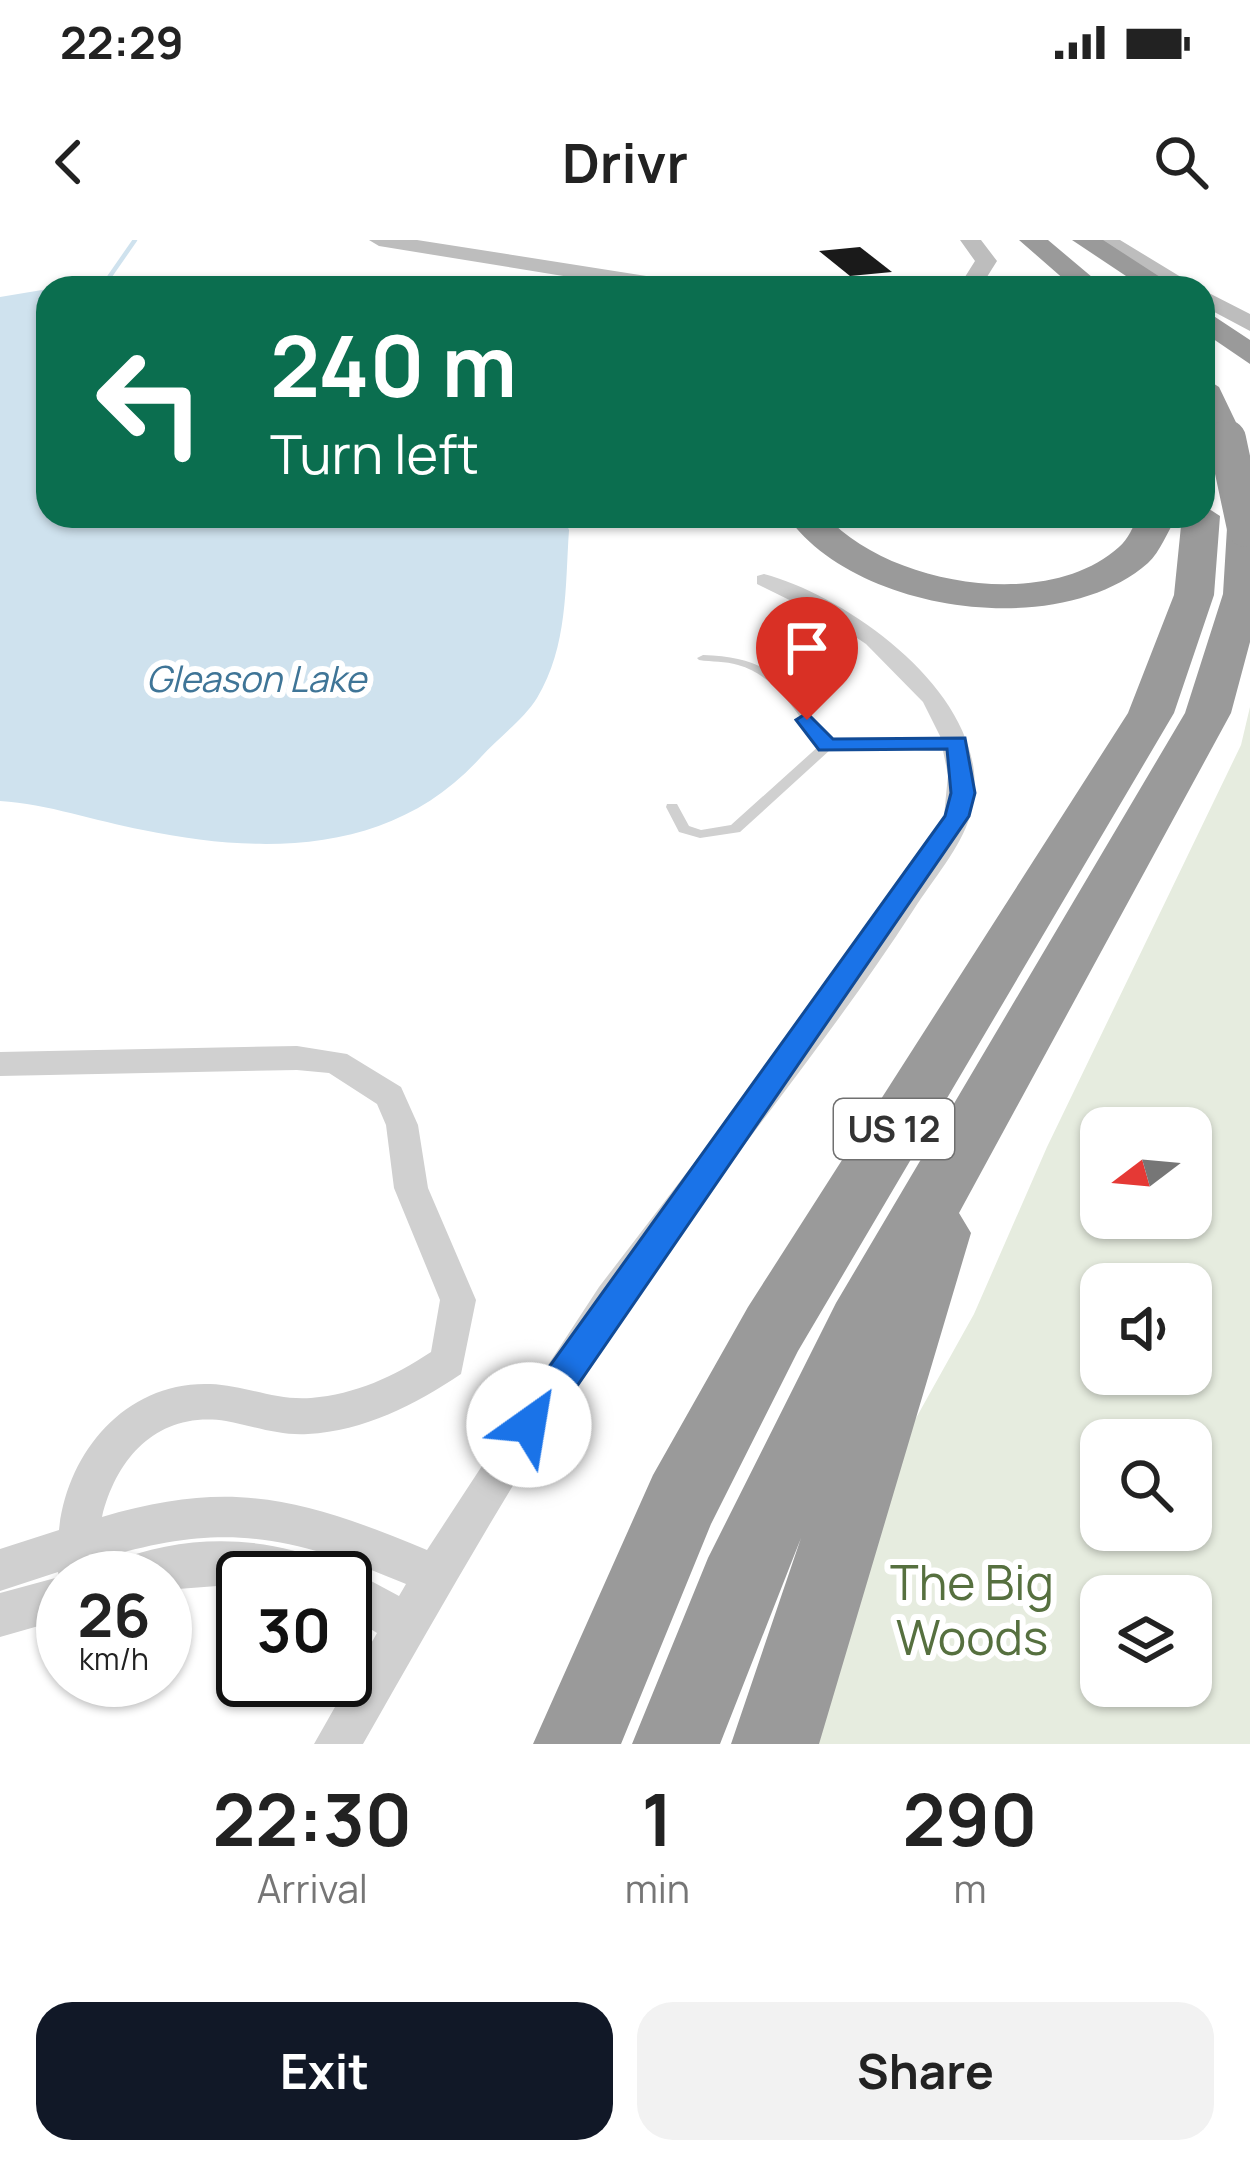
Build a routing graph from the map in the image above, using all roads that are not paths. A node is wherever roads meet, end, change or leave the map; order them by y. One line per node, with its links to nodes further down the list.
1 (379, 240): 7 (street)
2 (970, 240): 8 (street)
3 (1060, 240): 10 (highway)
4 (1084, 240): 11 (highway)
5 (1105, 240): 12 (street)
6 (1014, 247): 9 (highway)
7 (603, 276)
8 (979, 276)
9 (1068, 276)
10 (1106, 276)
11 (1142, 276)
12 (1167, 276)
13 (1215, 304): 16 (street)
14 (1215, 321): 17 (highway)
15 (1215, 324): 18 (highway)
16 (1250, 324)
17 (1250, 340)
18 (1250, 355)
19 (1215, 445): 20 (highway, US 12)
20 (1222, 479): 30 (highway, US 12)
21 (815, 528): 22 (highway)
22 (1152, 528)
23 (1210, 528): 42 (highway, US 12)
24 (764, 580): 26 (street)
25 (703, 658): 27 (lane)
26 (958, 742): 27 (lane); 35 (street)
27 (827, 746): 28 (lane)
28 (671, 807)
29 (0, 1064): 31 (street)
30 (958, 1155): 40 (highway); 43 (highway, US 12)
31 (79, 1551)
32 (102, 1551): 35 (street)
33 (36, 1567): 34 (street)
34 (0, 1570)
35 (436, 1575): 39 (street)
36 (36, 1605): 38 (street)
37 (372, 1605): 39 (street)
38 (0, 1615)
39 (406, 1625): 41 (street)
40 (776, 1743)
41 (337, 1744)
42 (577, 1744)
43 (676, 1744)

